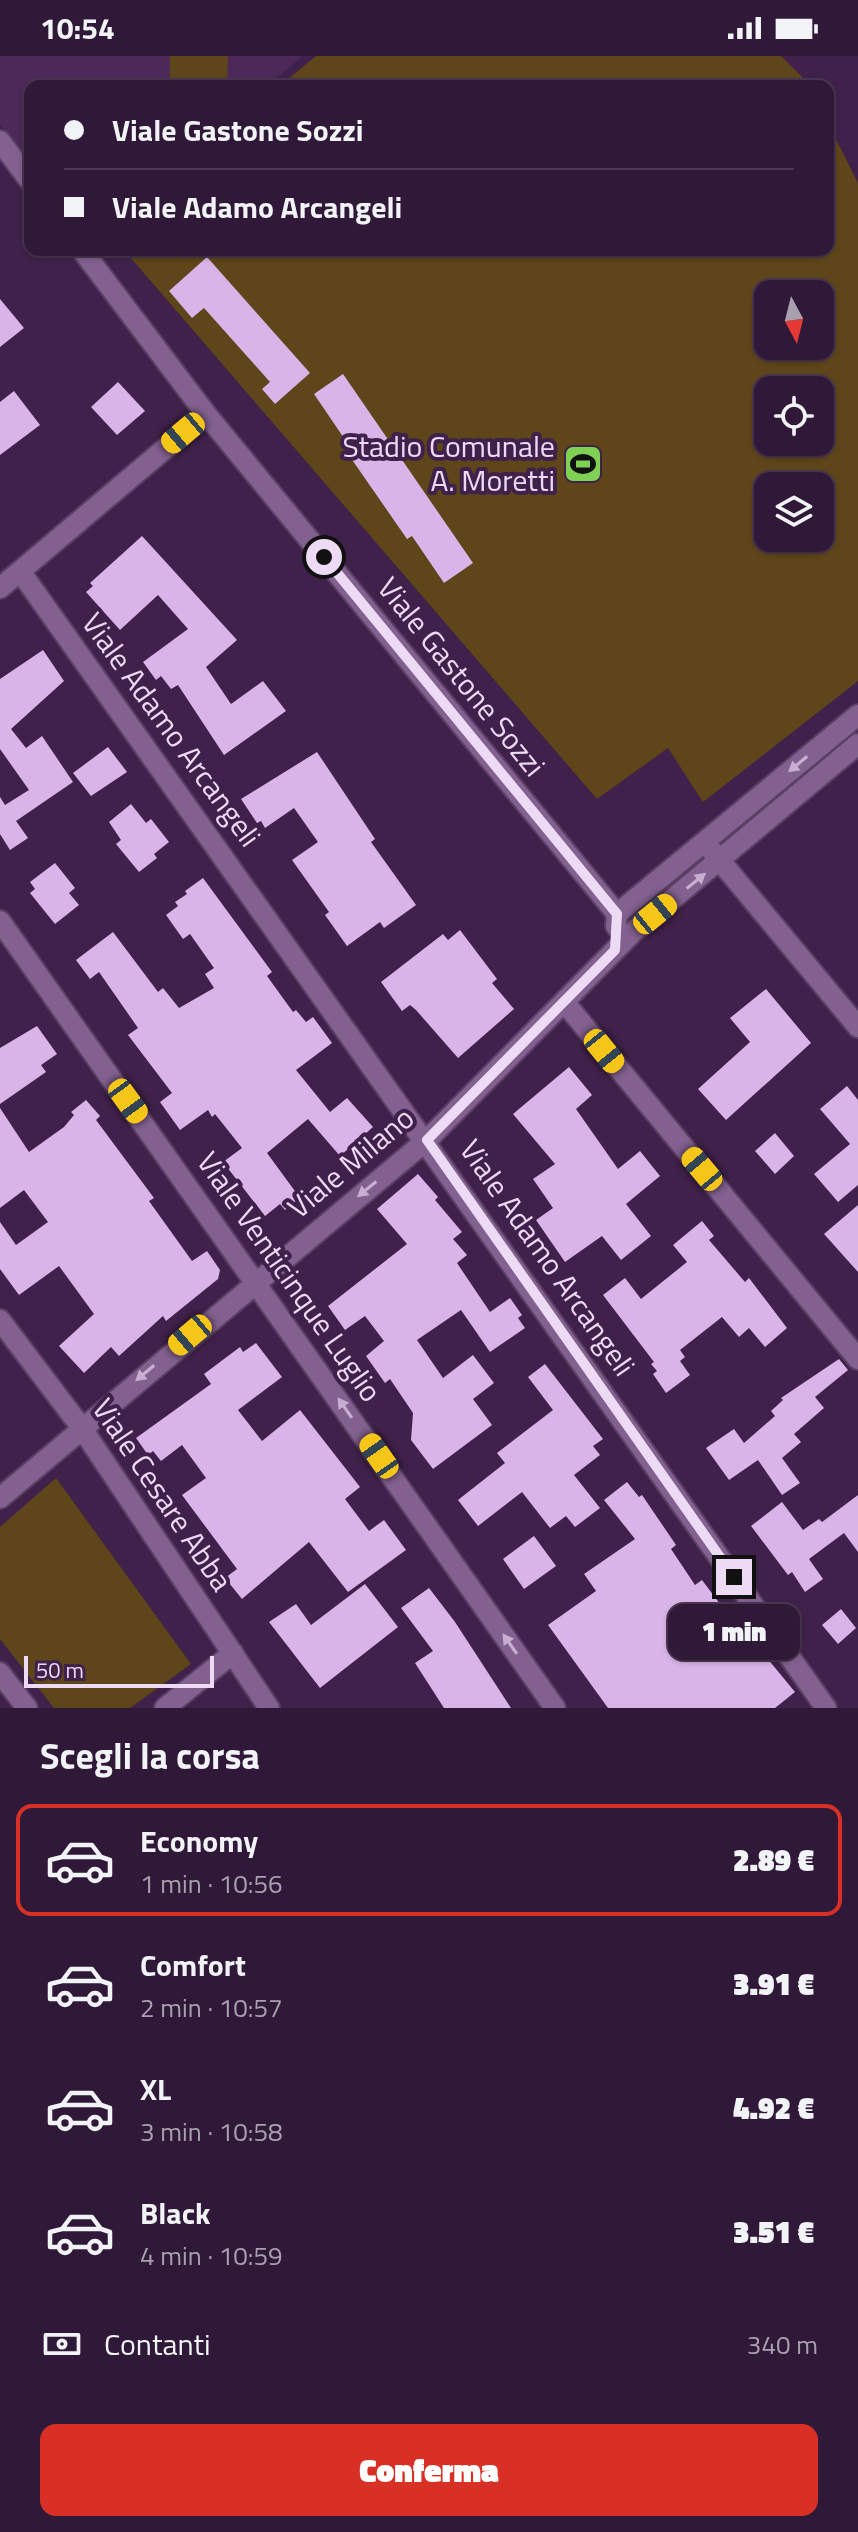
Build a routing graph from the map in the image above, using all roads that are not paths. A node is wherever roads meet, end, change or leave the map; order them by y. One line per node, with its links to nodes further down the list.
1 (0, 141): 2 (street)
2 (24, 173)
3 (87, 256): 4 (street, Viale Gastone Sozzi)
4 (206, 414): 5 (street); 11 (street, Viale Gastone Sozzi)
5 (20, 571): 6 (street); 16 (street, Viale Adamo Arcangeli)
6 (0, 588)
7 (858, 715): 9 (street, one-way to 9)
8 (858, 744): 10 (street, Viale Milano)
9 (705, 842): 10 (street); 11 (street)
10 (720, 862): 13 (street, Viale Milano, one-way to 10); 15 (street)
11 (617, 914): 13 (street)
12 (0, 921): 17 (street, Viale Venticinque Luglio)
13 (615, 950): 14 (street, Viale Milano)
14 (565, 1003): 16 (street, Viale Milano); 19 (street)
15 (858, 1027)
16 (427, 1140): 17 (street, Viale Milano, one-way to 17); 28 (street, Viale Adamo Arcangeli)
17 (256, 1280): 20 (street, Viale Milano, one-way to 20); 27 (street, Viale Venticinque Luglio, one-way to 17)
18 (0, 1320): 20 (street, Viale Cesare Abba)
19 (858, 1359)
20 (81, 1427): 21 (street, Viale Milano); 22 (street, Viale Cesare Abba)
21 (0, 1498)
22 (233, 1653): 25 (street); 26 (street, Viale Cesare Abba)
23 (0, 1673): 24 (street)
24 (27, 1708)
25 (165, 1708)
26 (269, 1708)
27 (555, 1708)
28 (826, 1708)

